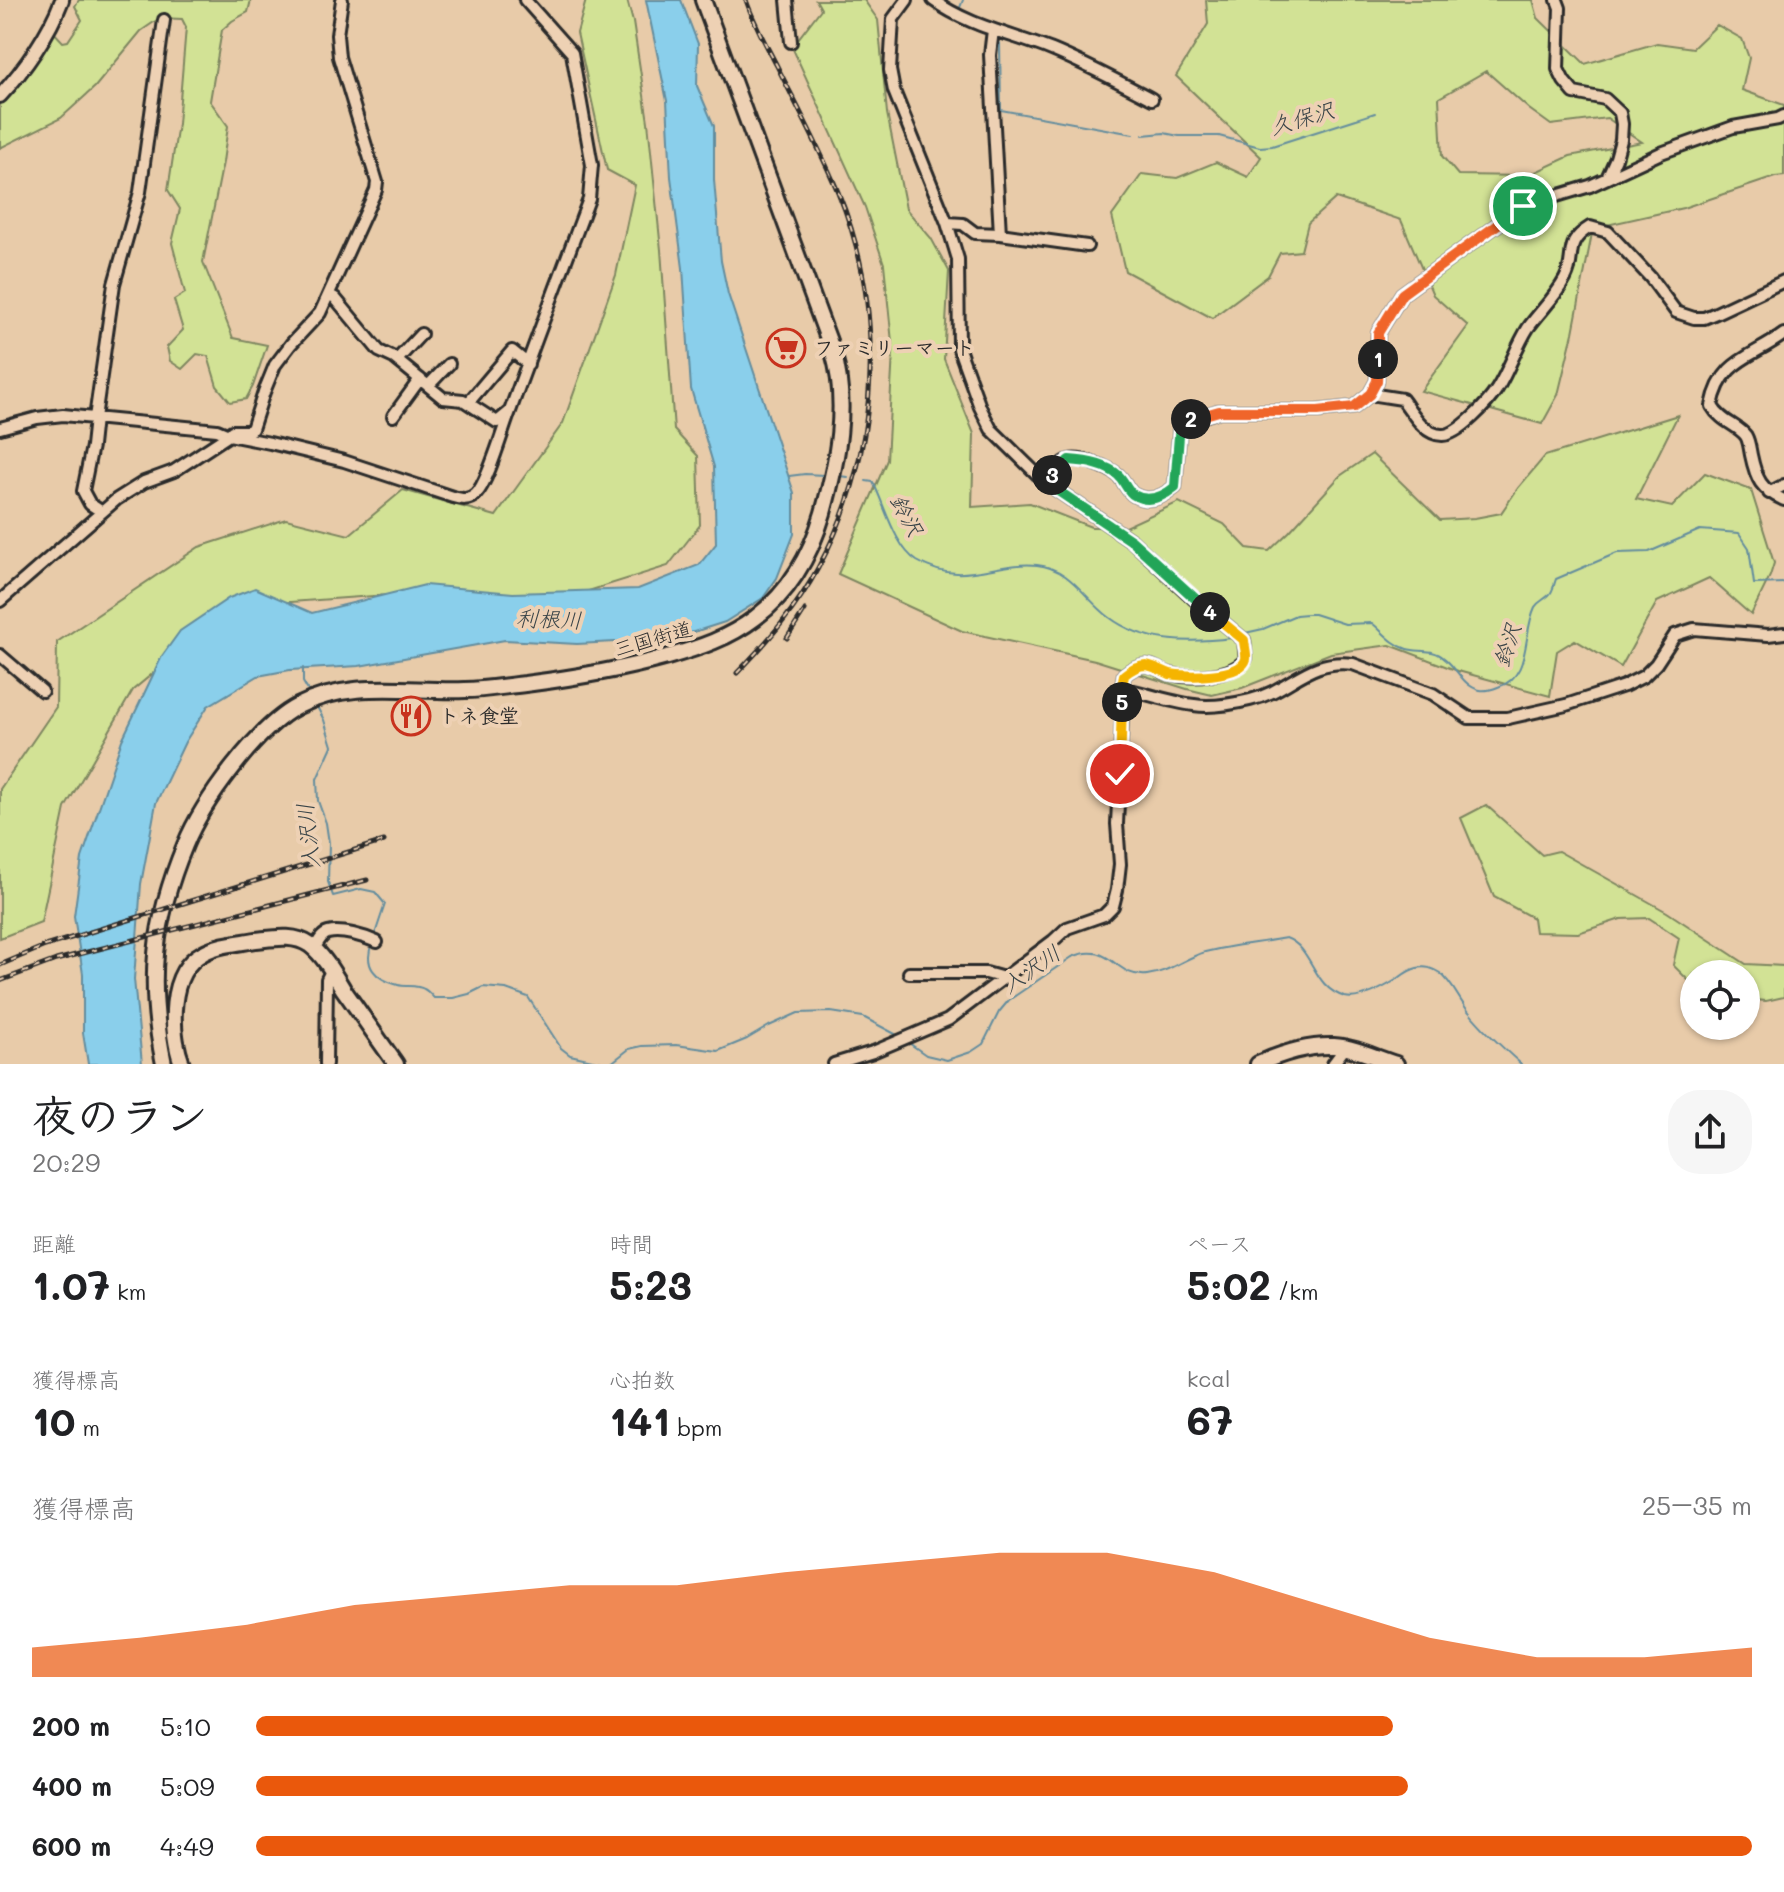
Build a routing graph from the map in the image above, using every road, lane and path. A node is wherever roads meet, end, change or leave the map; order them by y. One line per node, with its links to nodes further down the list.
1 (62, 0): 12 (main road)
2 (342, 0): 20 (street)
3 (525, 0): 25 (street)
4 (703, 0): 50 (highway, 三国街道)
5 (787, 0): 11 (street)
6 (907, 0): 16 (street)
7 (933, 0): 10 (street)
8 (1557, 0): 15 (street)
9 (164, 20): 31 (street)
10 (993, 30): 13 (street); 17 (street)
11 (791, 42)
12 (0, 96)
13 (1152, 99)
14 (1782, 119): 15 (street)
15 (1607, 178): 27 (street)
16 (947, 223): 17 (street); 34 (street)
17 (1000, 234): 18 (street)
18 (1087, 246)
19 (1784, 281): 27 (street)
20 (330, 295): 23 (street); 33 (street)
21 (421, 334): 23 (street)
22 (1784, 334): 36 (street)
23 (397, 360): 26 (street)
24 (449, 364): 26 (street)
25 (528, 364): 28 (street); 29 (street)
26 (424, 383): 28 (street); 30 (street)
27 (1370, 394): 34 (street)
28 (468, 403): 29 (street)
29 (510, 411): 33 (street)
30 (393, 416)
31 (95, 418): 32 (street); 33 (street); 38 (street)
32 (0, 428)
33 (229, 435): 38 (street)
34 (1045, 482): 42 (street)
35 (1784, 485): 36 (street)
36 (1769, 493): 37 (street)
37 (1784, 500)
38 (102, 512): 39 (street)
39 (0, 601)
40 (1784, 633): 42 (street)
41 (0, 655): 43 (street)
42 (1122, 688): 48 (street)
43 (42, 691)
44 (373, 940): 45 (street)
45 (314, 949): 46 (highway); 51 (highway)
46 (331, 971): 52 (street); 53 (highway)
47 (909, 973): 48 (street)
48 (1004, 978): 54 (street)
49 (1345, 1048): 55 (highway); 56 (street); 57 (highway)
50 (164, 1064)
51 (182, 1064)
52 (326, 1064)
53 (396, 1064)
54 (834, 1064)
55 (1258, 1064)
56 (1333, 1064)
57 (1396, 1064)

